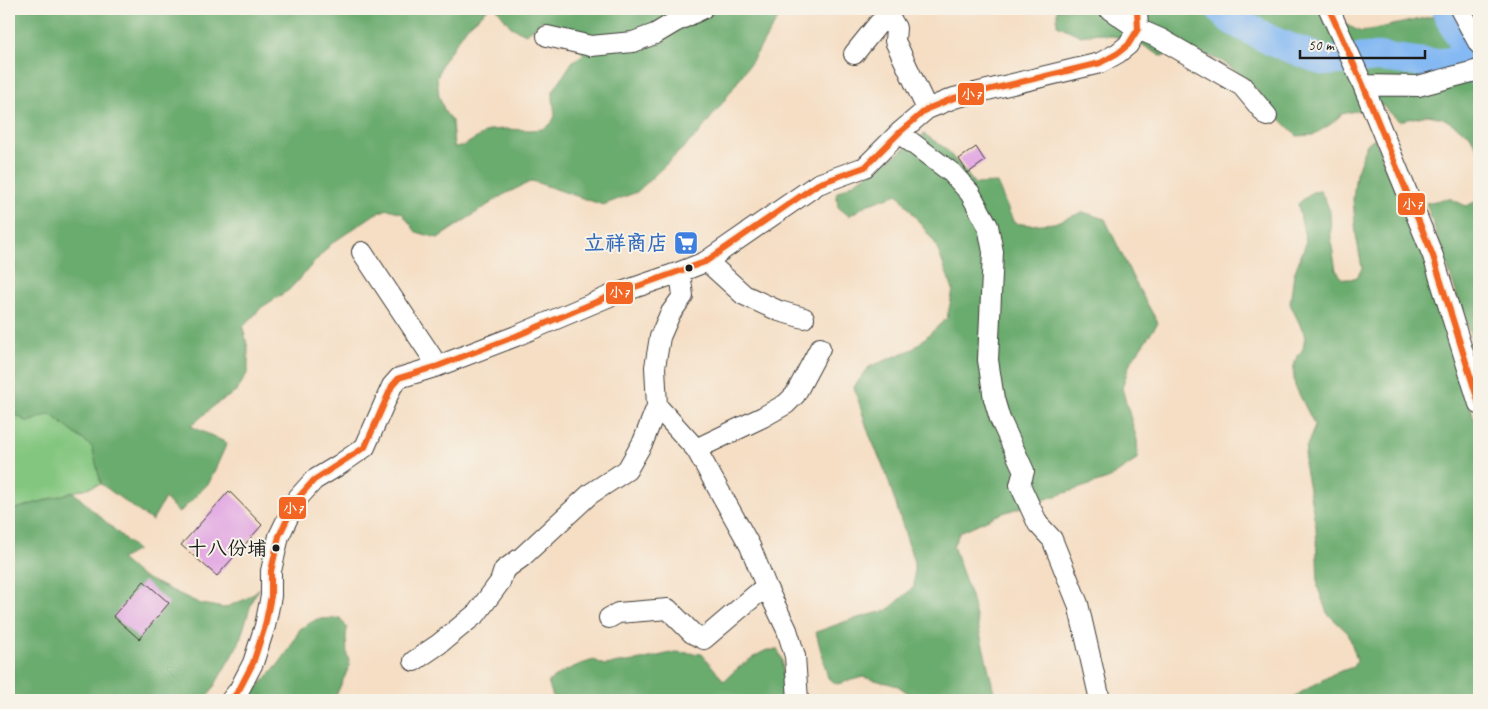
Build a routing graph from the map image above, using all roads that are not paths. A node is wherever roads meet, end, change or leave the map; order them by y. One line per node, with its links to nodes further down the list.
1 (702, 9): 7 (street)
2 (1109, 9): 6 (street)
3 (1137, 9): 6 (street)
4 (1329, 9): 11 (street)
5 (1460, 9): 8 (street)
6 (1138, 29): 12 (street); 13 (street)
7 (547, 36)
8 (1479, 44)
9 (854, 54): 12 (street)
10 (1473, 72): 11 (street)
11 (1363, 85): 21 (street)
12 (927, 109): 14 (street)
13 (1267, 116)
14 (900, 132): 16 (street); 29 (street)
15 (362, 252): 20 (street)
16 (705, 262): 17 (street); 18 (street)
17 (680, 272): 20 (street); 22 (street)
18 (804, 318)
19 (820, 348): 23 (street)
20 (438, 366): 27 (street)
21 (1479, 404)
22 (656, 406): 23 (street); 26 (street)
23 (696, 450): 24 (street)
24 (766, 586): 25 (street); 28 (street)
25 (609, 618)
26 (414, 661)
27 (231, 700)
28 (798, 700)
29 (1100, 700)

